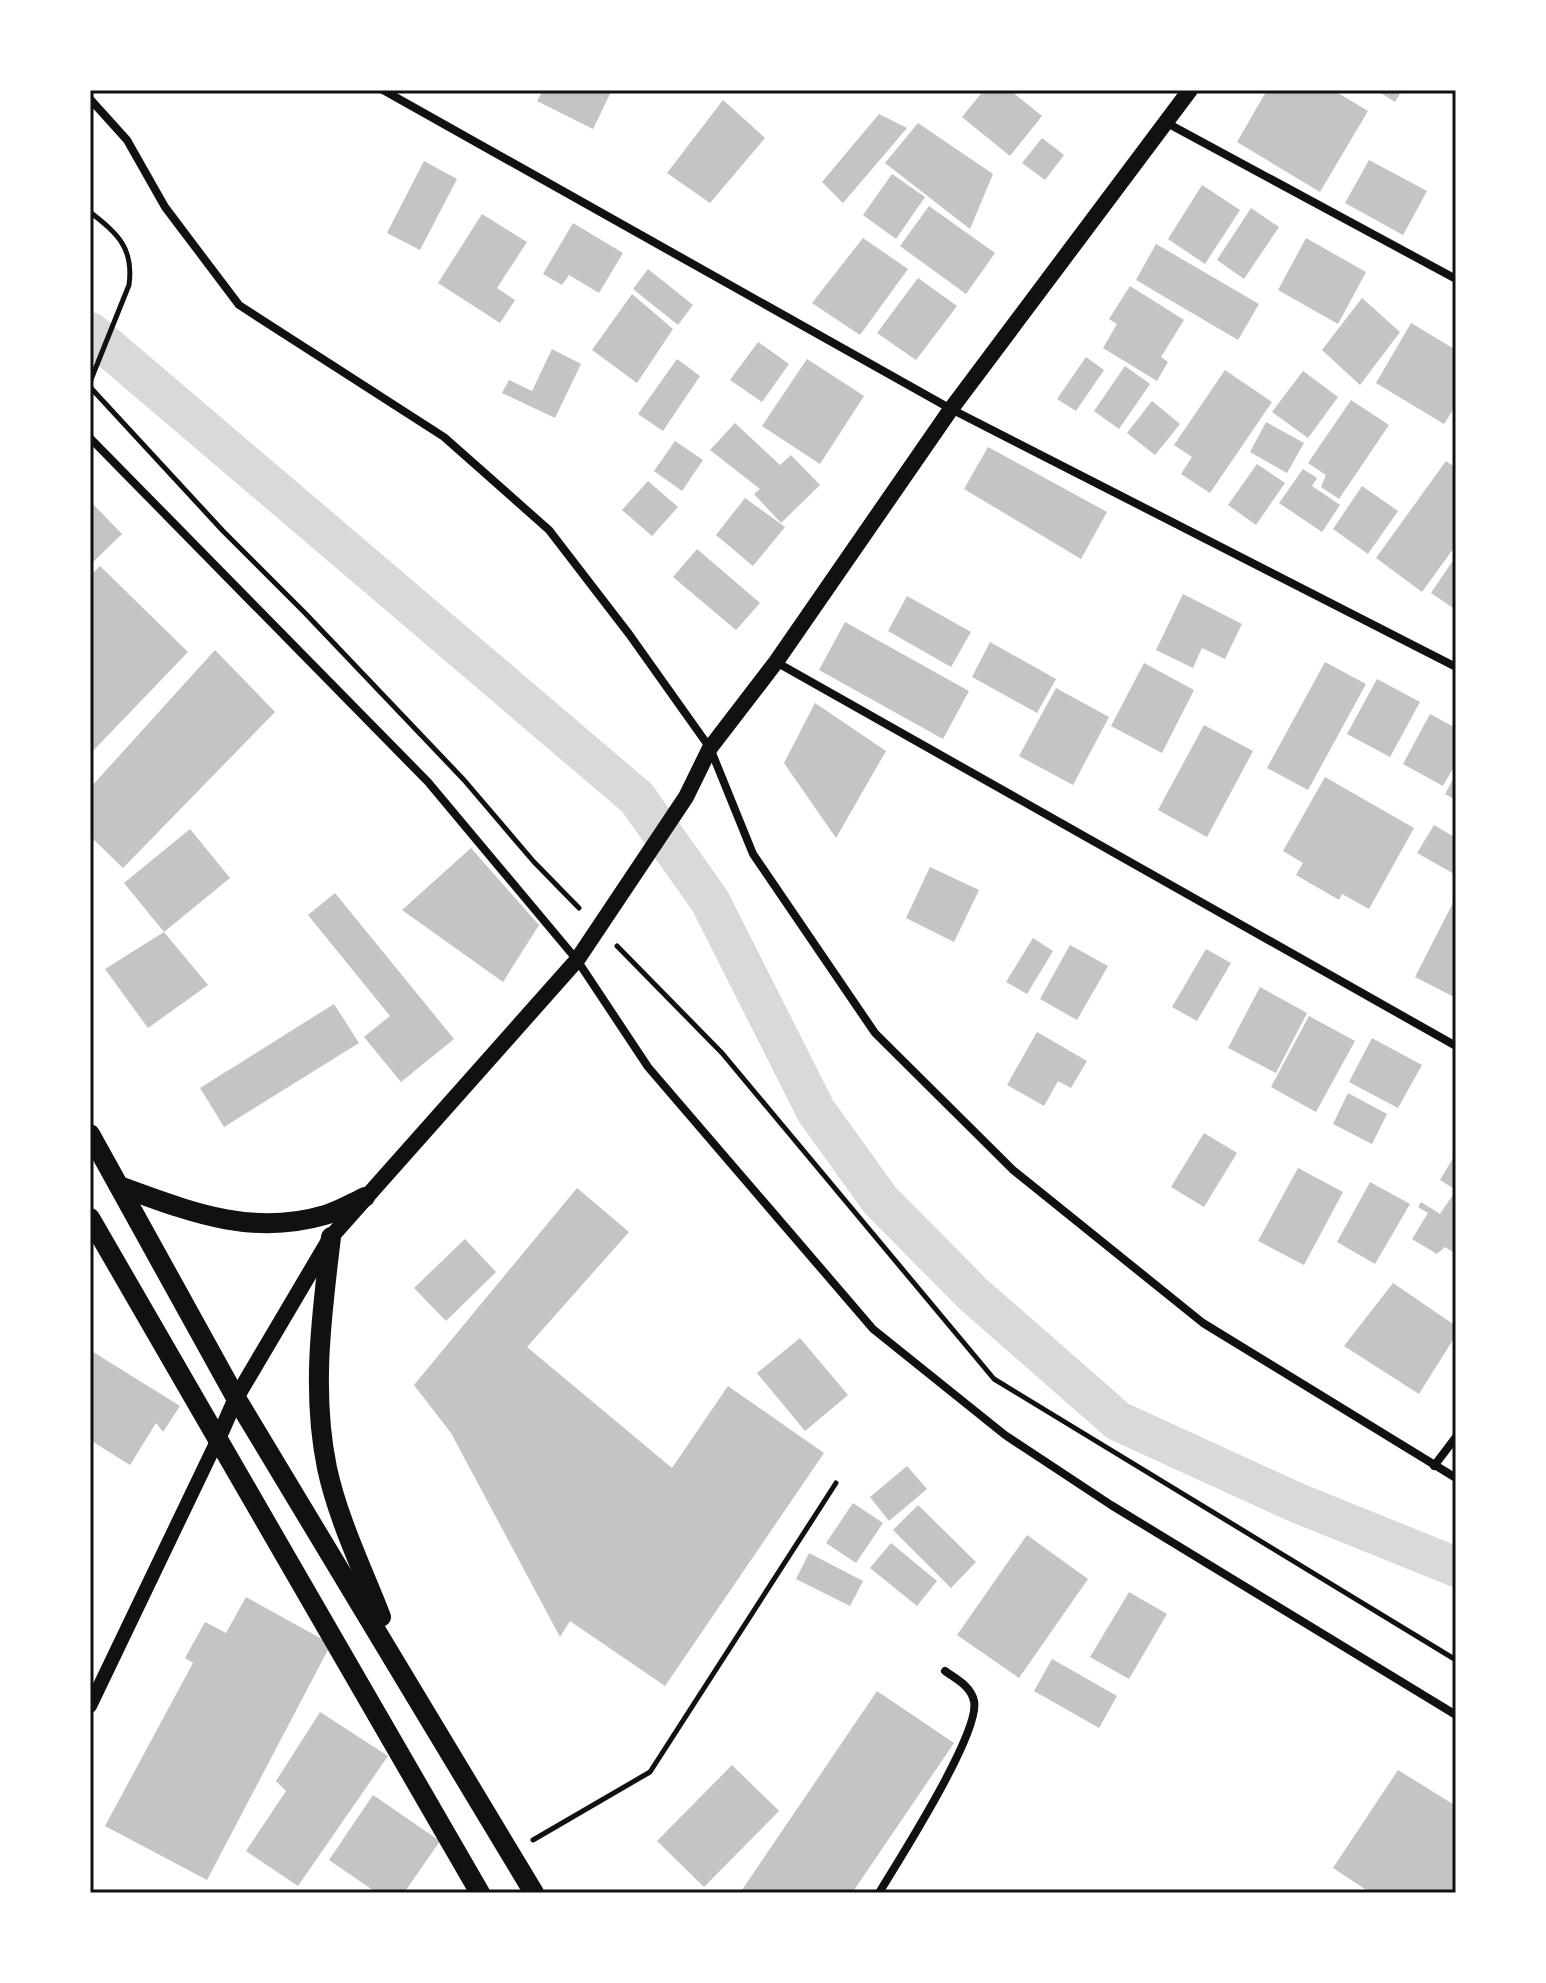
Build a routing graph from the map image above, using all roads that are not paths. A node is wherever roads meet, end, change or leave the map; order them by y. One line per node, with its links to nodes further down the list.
1 (383, 90): 6 (street)
2 (1190, 90): 4 (main road)
3 (90, 99): 10 (street)
4 (1167, 123): 5 (street); 6 (main road)
5 (1456, 279)
6 (951, 409): 8 (main road); 9 (street)
7 (90, 438): 11 (street)
8 (776, 662): 10 (main road); 12 (street)
9 (1456, 667)
10 (710, 748): 11 (main road); 21 (street)
11 (577, 960): 15 (main road); 26 (street)
12 (1456, 1046)
13 (90, 1134): 14 (main road)
14 (119, 1186): 15 (main road); 18 (main road)
15 (365, 1197): 17 (main road)
16 (90, 1218): 20 (main road)
17 (331, 1237): 18 (main road); 23 (main road)
18 (236, 1398): 20 (main road); 23 (main road)
19 (1456, 1437): 21 (street)
20 (218, 1439): 25 (street); 27 (main road)
21 (1434, 1466): 22 (street)
22 (1456, 1478)
23 (399, 1666): 28 (main road)
24 (945, 1671): 29 (street)
25 (90, 1706)
26 (1456, 1715)
27 (480, 1893)
28 (534, 1893)
29 (879, 1893)

